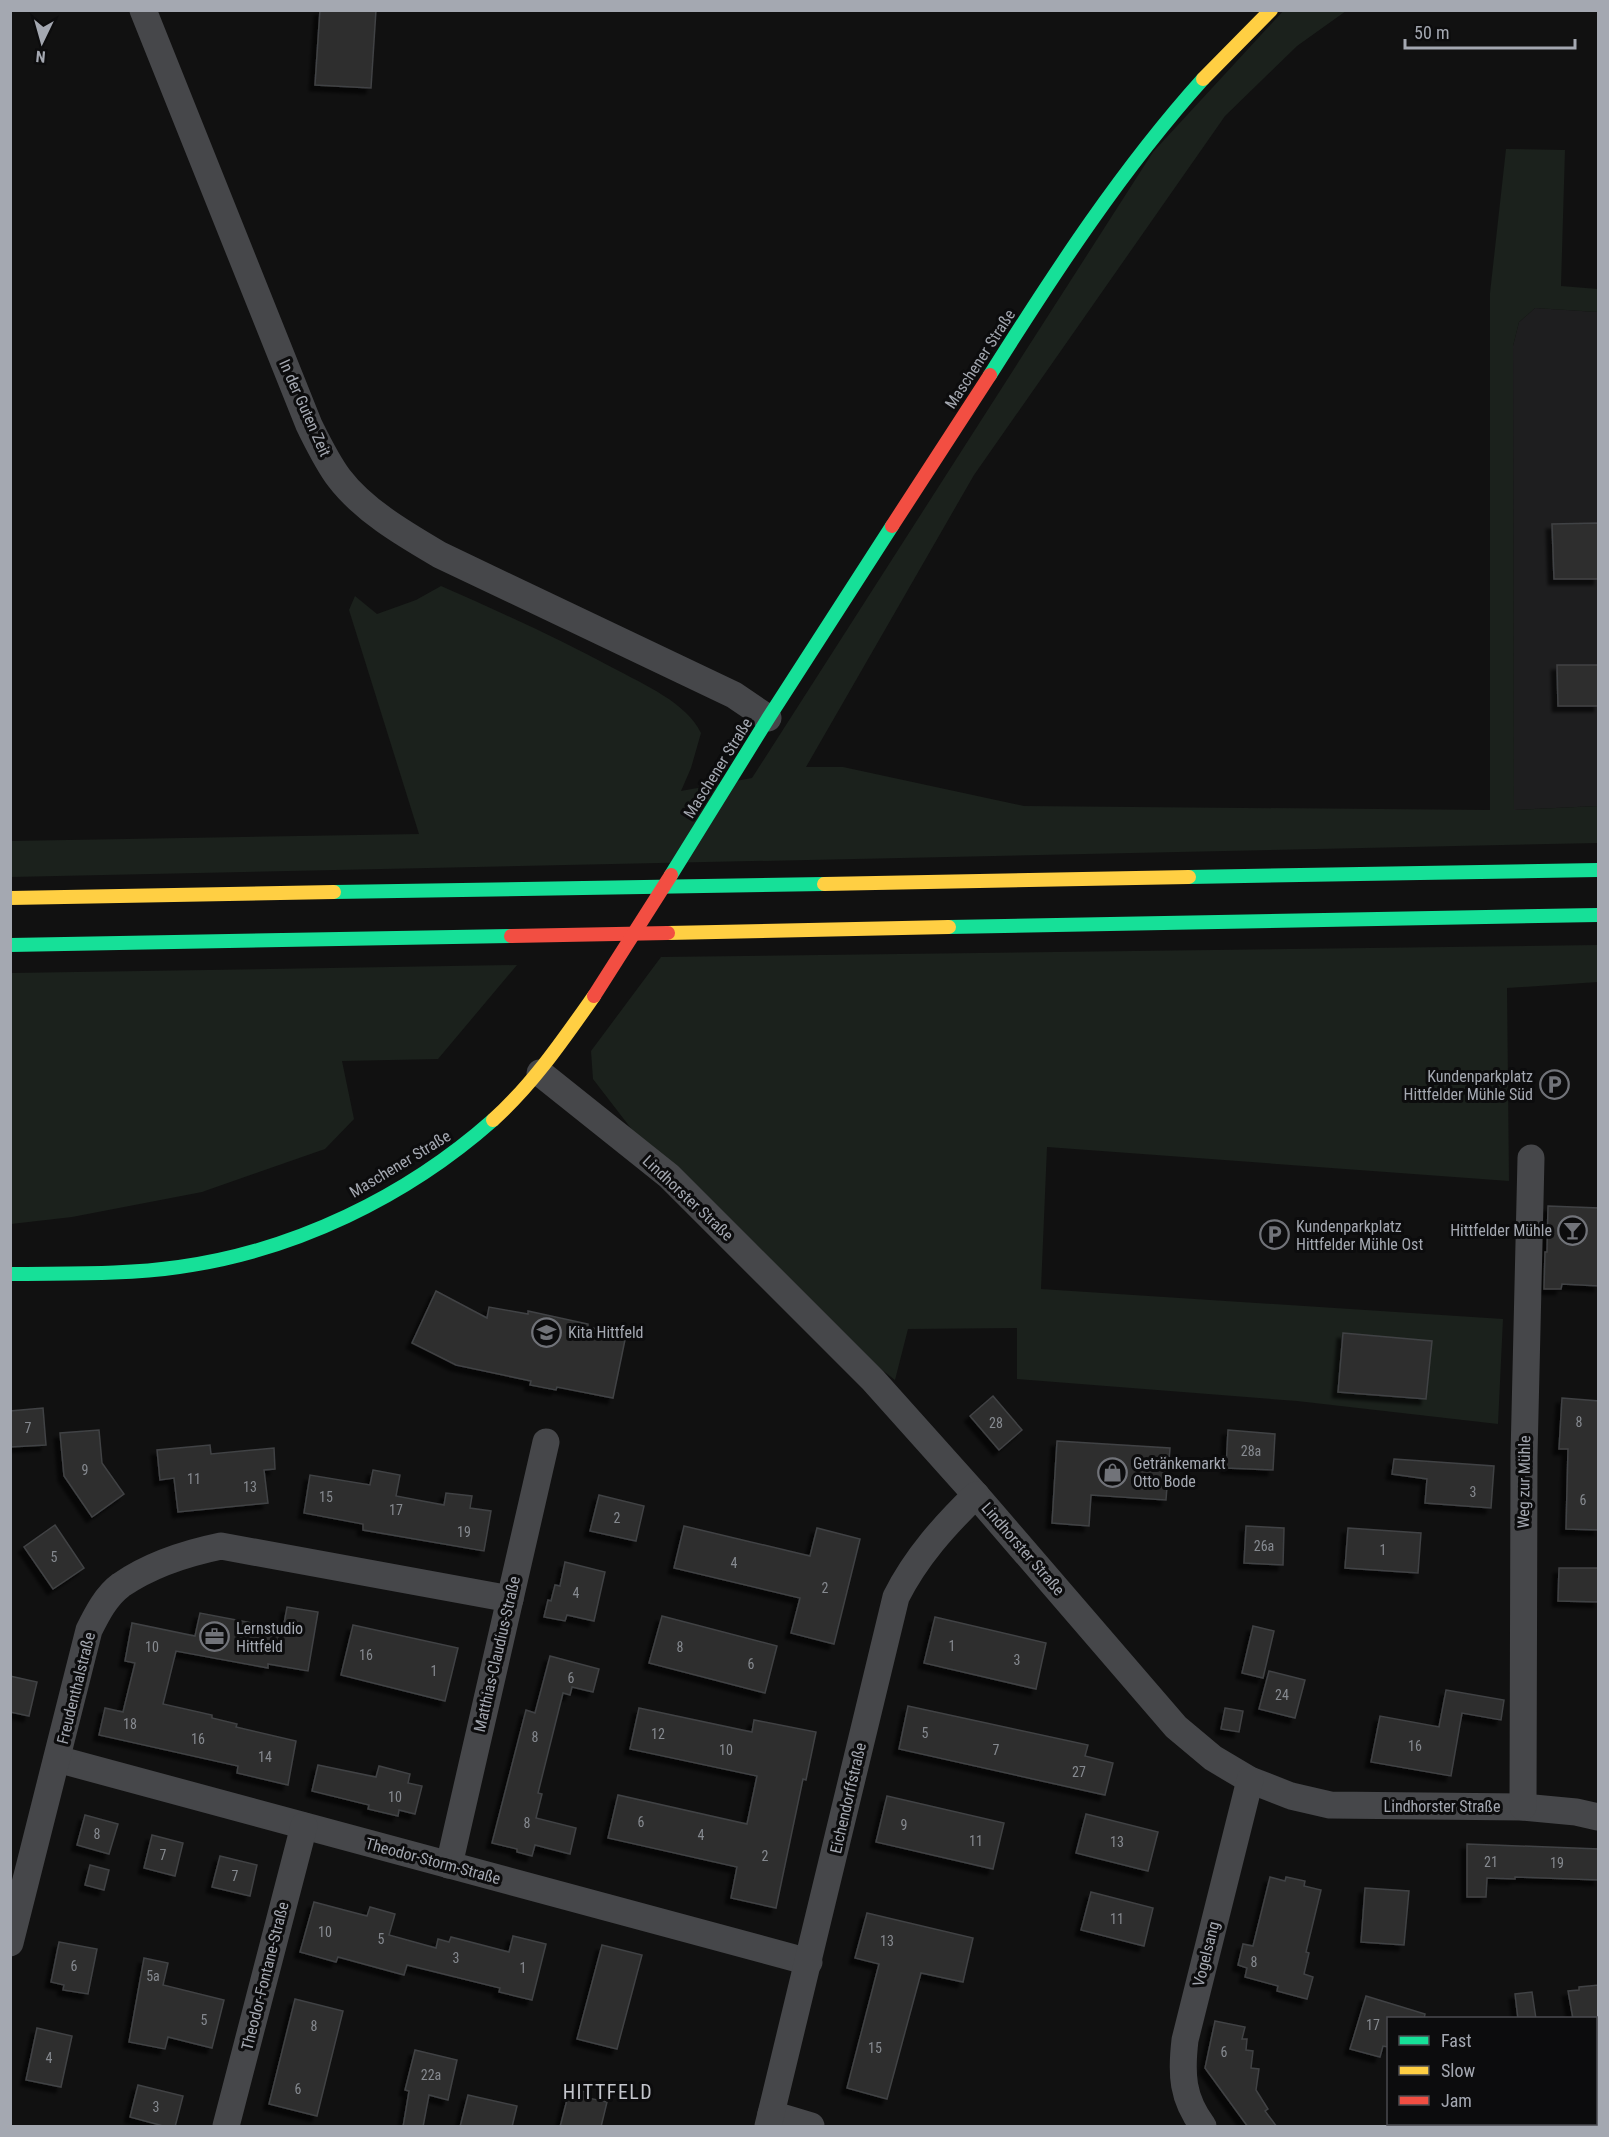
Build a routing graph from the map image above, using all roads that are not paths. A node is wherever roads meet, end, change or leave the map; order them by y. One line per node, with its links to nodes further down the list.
1 (143, 10): 3 (street, In der Guten Zeit)
2 (1271, 10): 3 (main road, Maschener Straße)
3 (768, 718): 8 (main road, Maschener Straße, bridge)
4 (1599, 870): 5 (main road)
5 (10, 898)
6 (1599, 915): 7 (main road)
7 (10, 945)
8 (540, 1072): 10 (main road, Maschener Straße); 12 (street, Lindhorster Straße)
9 (1530, 1158): 16 (street, Weg zur Mühle)
10 (10, 1274)
11 (546, 1443): 13 (street, Matthias-Claudius-Straße)
12 (976, 1495): 15 (street, Lindhorster Straße); 22 (street, Eichendorffstraße)
13 (510, 1599): 14 (street, Freudenthalstraße); 19 (street, Matthias-Claudius-Straße)
14 (57, 1759): 18 (street, Theodor-Storm-Straße); 20 (street, Freudenthalstraße)
15 (1250, 1780): 16 (street, Lindhorster Straße); 26 (street, Vogelsang)
16 (1523, 1807): 17 (street, Lindhorster Straße)
17 (1599, 1817)
18 (304, 1826): 19 (street, Theodor-Storm-Straße); 24 (street, Theodor-Fontane-Straße)
19 (448, 1865): 22 (street, Theodor-Storm-Straße)
20 (16, 1895): 21 (street, Freudenthalstraße)
21 (10, 1943)
22 (809, 1962): 23 (street, Eichendorffstraße)
23 (770, 2120): 25 (street)
24 (226, 2127)
25 (811, 2127)
26 (1203, 2127)

